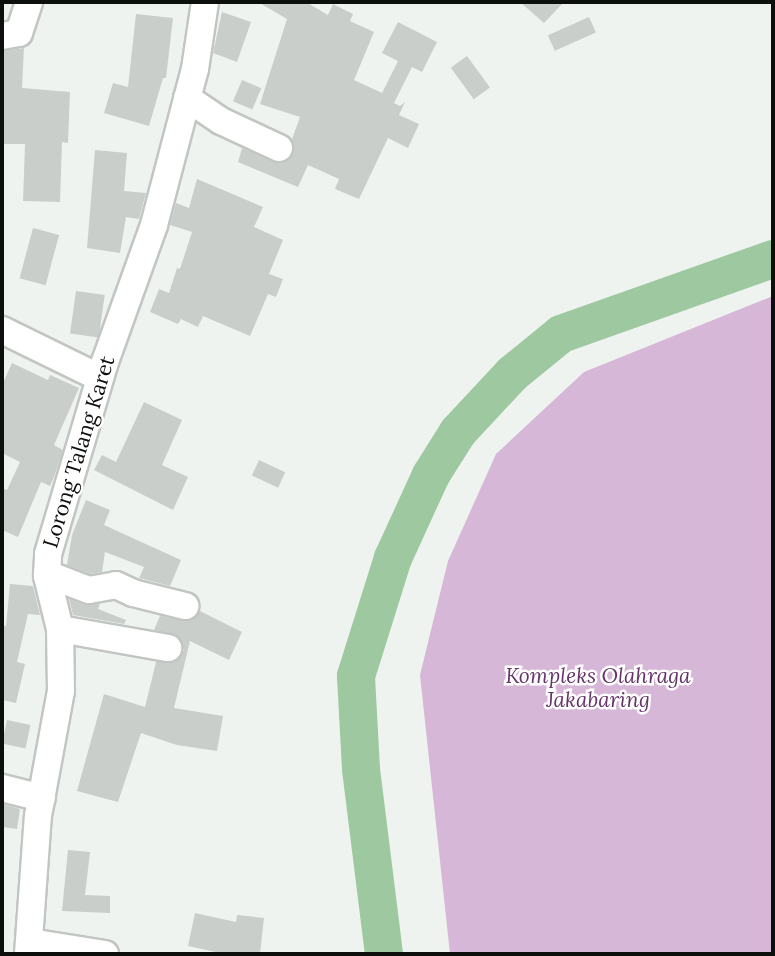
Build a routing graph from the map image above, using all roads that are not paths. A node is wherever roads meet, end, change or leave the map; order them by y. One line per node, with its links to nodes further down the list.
1 (29, 2): 3 (street)
2 (205, 2): 4 (street, Lorong Talang Karet)
3 (2, 36)
4 (187, 98): 5 (street); 7 (street, Lorong Talang Karet)
5 (279, 148)
6 (2, 330): 7 (street)
7 (100, 378): 8 (street, Lorong Talang Karet)
8 (47, 574): 9 (street); 10 (street, Lorong Talang Karet)
9 (185, 606)
10 (60, 629): 11 (street); 13 (street, Lorong Talang Karet)
11 (168, 648)
12 (2, 788): 13 (street)
13 (41, 799): 14 (street, Lorong Talang Karet)
14 (29, 948): 15 (street)
15 (105, 954)

